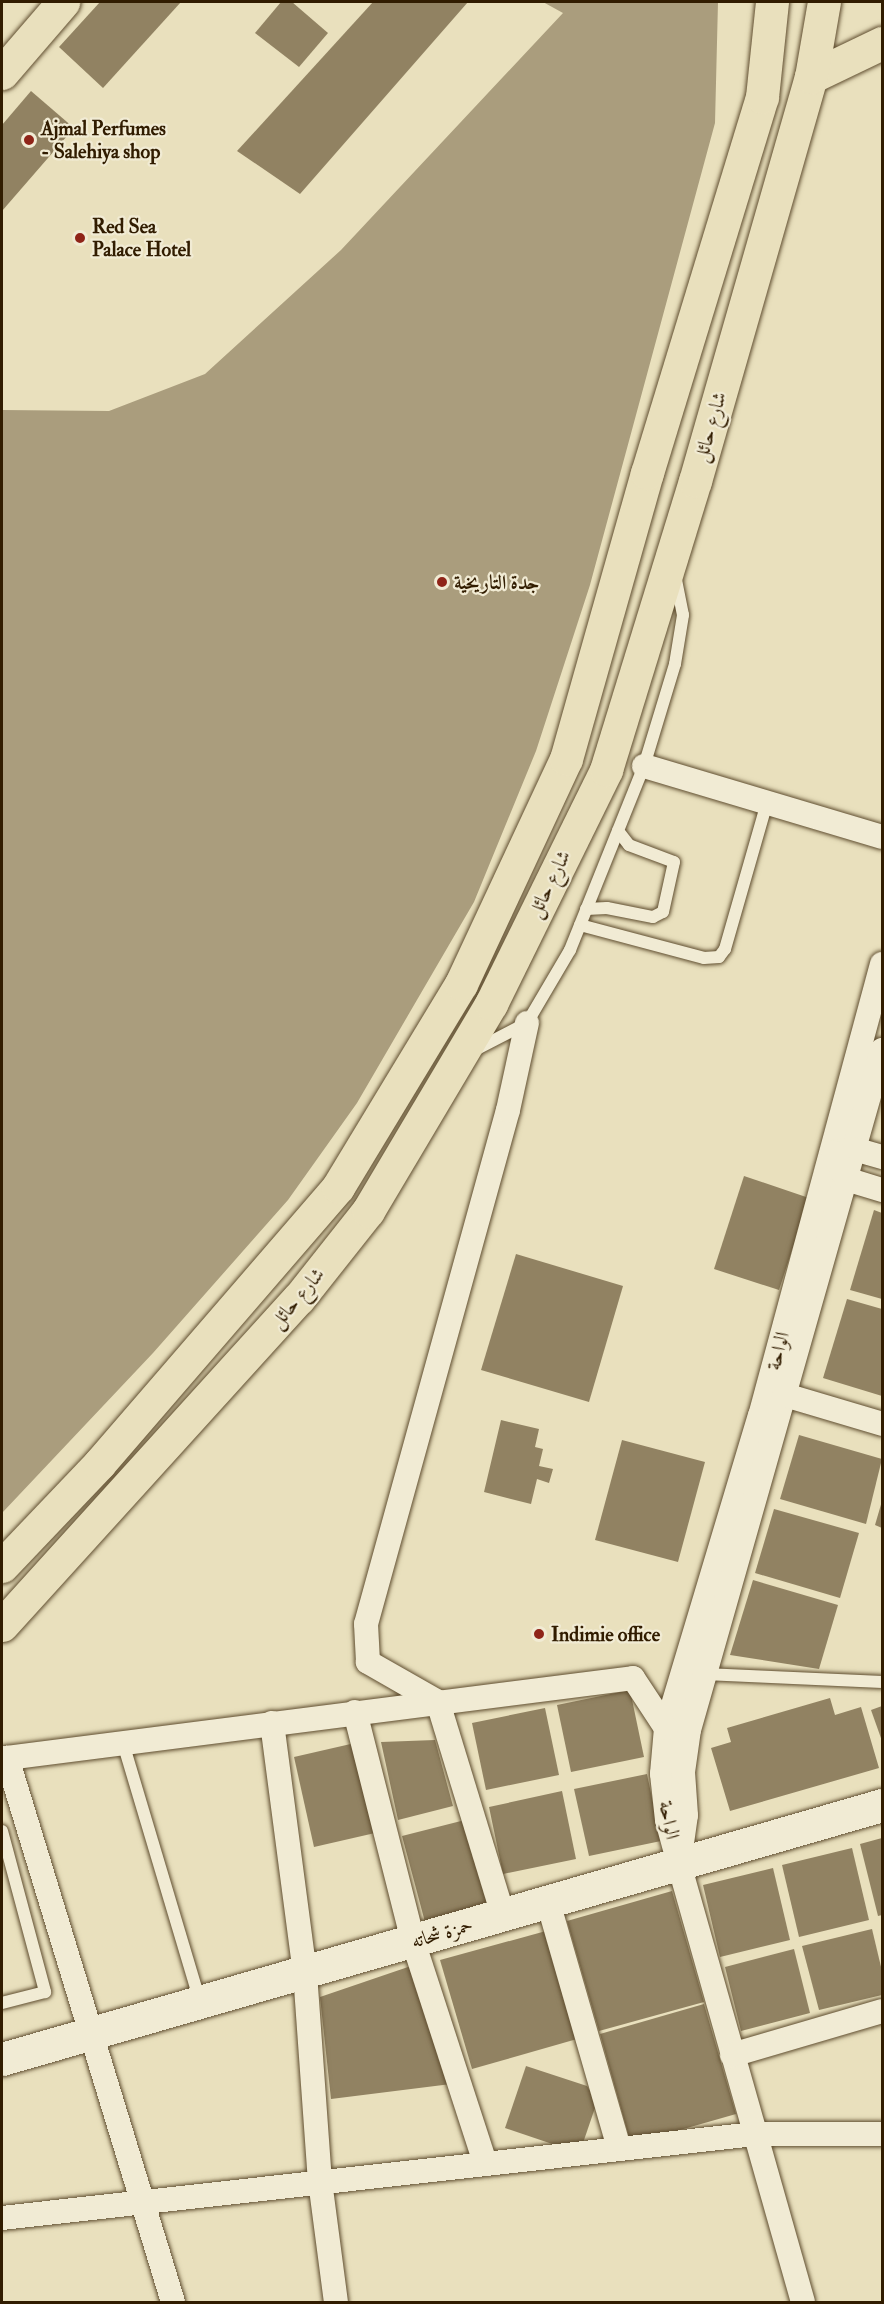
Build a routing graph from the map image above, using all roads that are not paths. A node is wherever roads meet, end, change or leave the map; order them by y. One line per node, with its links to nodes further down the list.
1 (44, 2): 6 (main road)
2 (63, 2): 7 (main road)
3 (772, 2): 26 (main road, شارع حائل)
4 (825, 2): 8 (main road, شارع حائل)
5 (882, 43): 8 (main road)
6 (2, 65)
7 (2, 73)
8 (811, 77): 9 (main road, شارع حائل)
9 (671, 556): 10 (lane); 19 (main road, شارع حائل)
10 (644, 766): 11 (street); 12 (lane)
11 (767, 803): 13 (street); 15 (lane)
12 (618, 831): 14 (lane); 14 (lane)
13 (882, 837)
14 (586, 909): 15 (lane)
15 (580, 925): 17 (lane)
16 (882, 964): 20 (street, الواحة)
17 (527, 1023): 19 (lane); 30 (street)
18 (882, 1050): 20 (street, الواحة)
19 (458, 1058): 27 (main road, شارع حائل)
20 (844, 1150): 21 (street); 22 (street, الواحة); 33 (street, الواحة)
21 (882, 1157)
22 (846, 1179): 23 (street); 24 (street, الواحة)
23 (882, 1190)
24 (785, 1395): 25 (street); 28 (street, الواحة)
25 (882, 1424)
26 (2, 1566)
27 (2, 1625)
28 (705, 1674): 29 (lane); 38 (street, الواحة)
29 (882, 1682)
30 (438, 1702): 31 (street); 33 (street); 40 (street)
31 (355, 1712): 32 (street); 41 (street)
32 (272, 1723): 34 (street); 42 (street)
33 (666, 1728): 38 (street, الواحة)
34 (123, 1743): 36 (street); 44 (lane)
35 (882, 1805): 38 (main road, حمزة شحاته)
36 (27, 1822): 37 (lane); 46 (street)
37 (2, 1831): 43 (lane)
38 (679, 1864): 39 (main road, حمزة شحاته); 47 (street)
39 (548, 1902): 40 (main road, حمزة شحاته); 51 (street)
40 (503, 1915): 41 (main road, حمزة شحاته)
41 (413, 1941): 42 (main road, حمزة شحاته); 52 (street)
42 (305, 1972): 44 (main road, حمزة شحاته); 53 (street)
43 (2, 2003)
44 (201, 2003): 46 (main road, حمزة شحاته)
45 (882, 2011): 47 (street)
46 (93, 2035): 48 (main road, حمزة شحاته); 54 (street)
47 (732, 2055): 49 (street)
48 (2, 2059)
49 (755, 2134): 50 (street); 51 (street); 58 (street)
50 (882, 2134)
51 (619, 2148): 52 (street)
52 (485, 2163): 53 (street)
53 (320, 2181): 54 (street); 57 (street)
54 (142, 2200): 55 (street); 56 (street)
55 (2, 2218)
56 (173, 2302)
57 (336, 2302)
58 (802, 2302)

